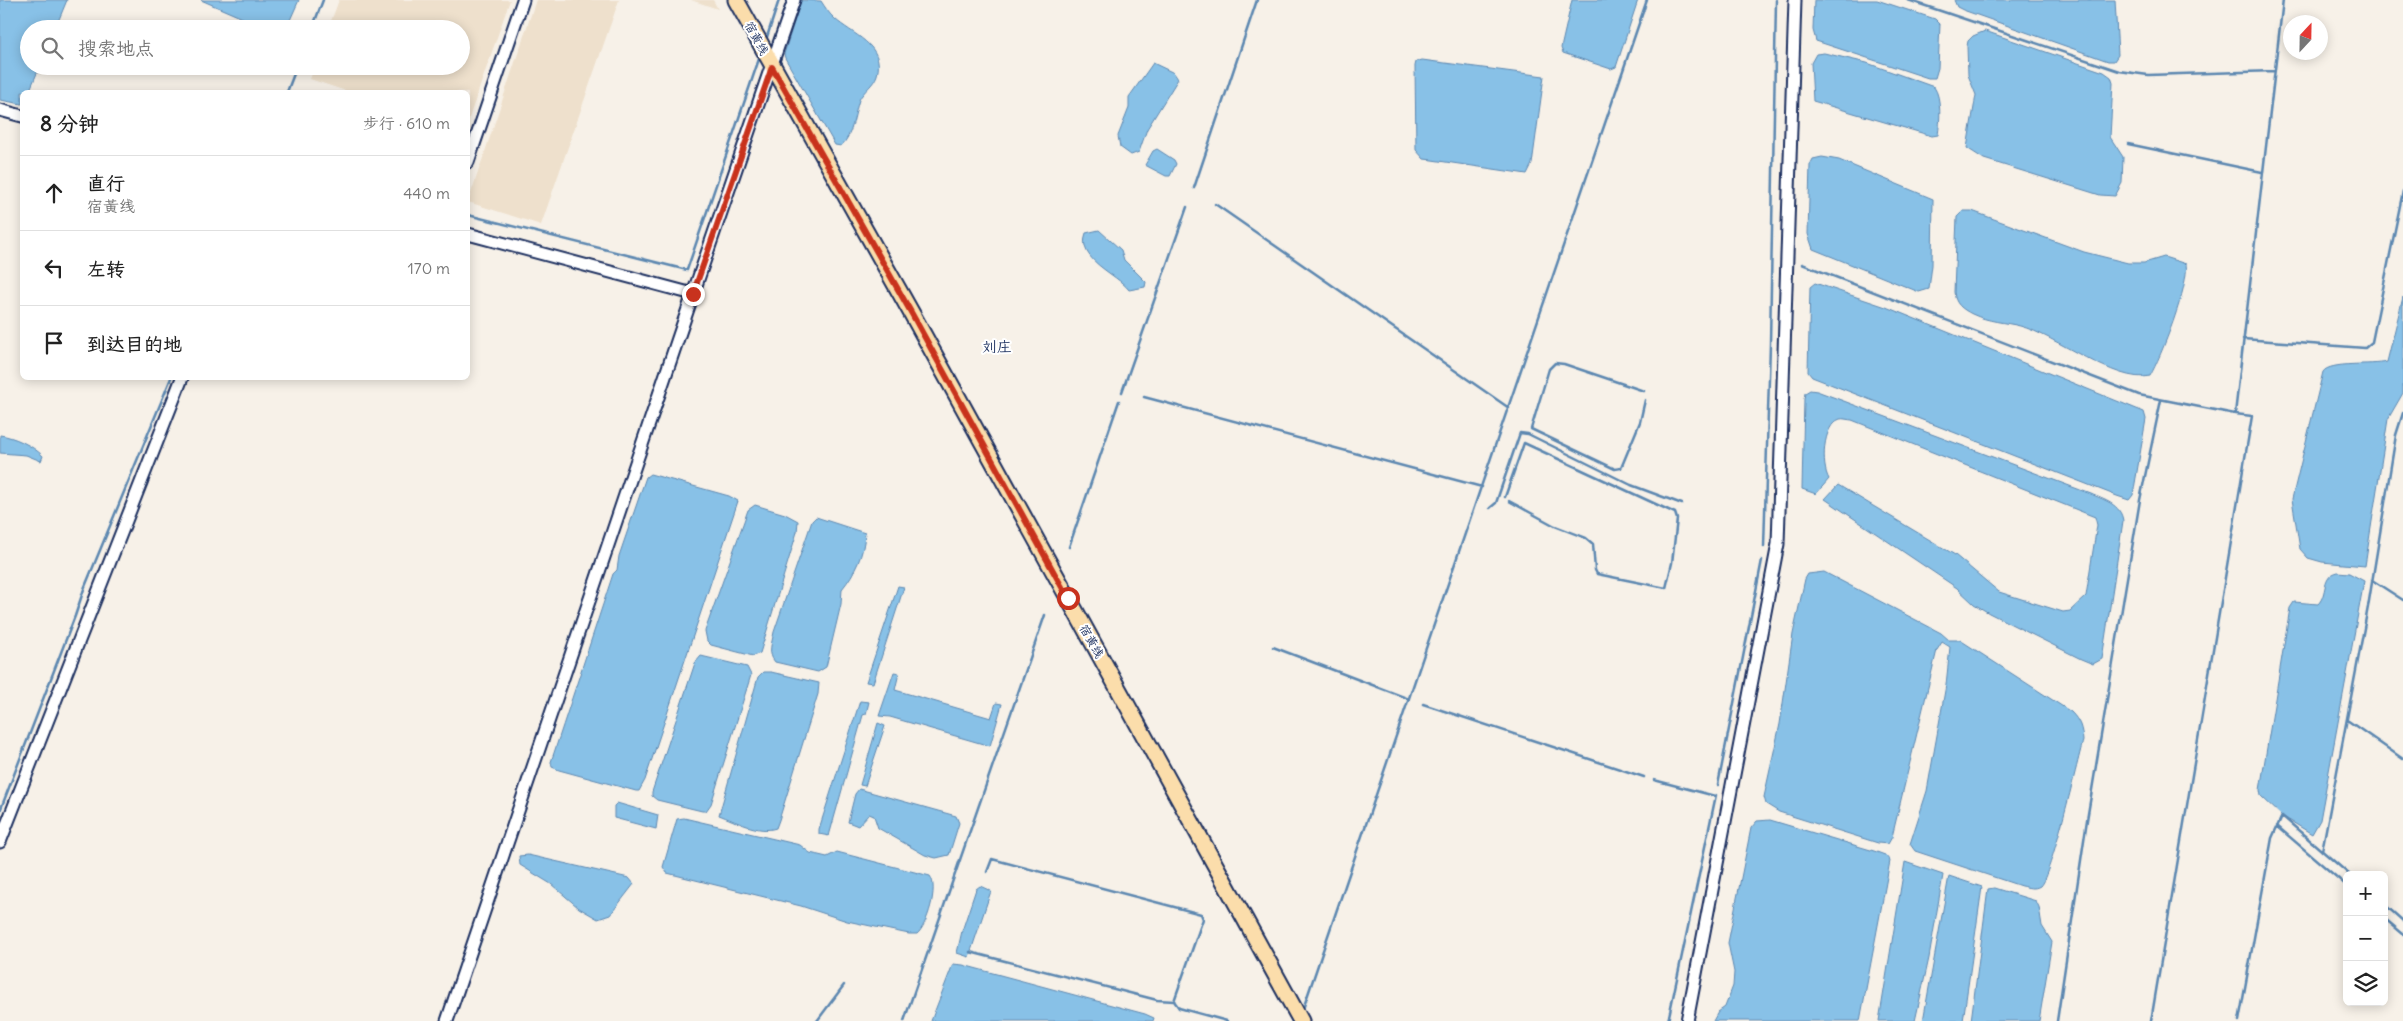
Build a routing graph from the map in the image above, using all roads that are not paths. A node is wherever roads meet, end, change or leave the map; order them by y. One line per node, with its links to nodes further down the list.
1 (523, 0): 8 (street)
2 (736, 0): 5 (main road, 宿黄线)
3 (794, 0): 5 (street)
4 (1795, 0): 15 (street)
5 (772, 67): 10 (street); 14 (main road, 宿黄线)
6 (0, 110): 7 (street)
7 (20, 115)
8 (470, 156)
9 (470, 235): 10 (street)
10 (693, 294): 13 (street)
11 (181, 380): 12 (street)
12 (0, 842)
13 (447, 1021)
14 (1301, 1021)
15 (1687, 1021)

